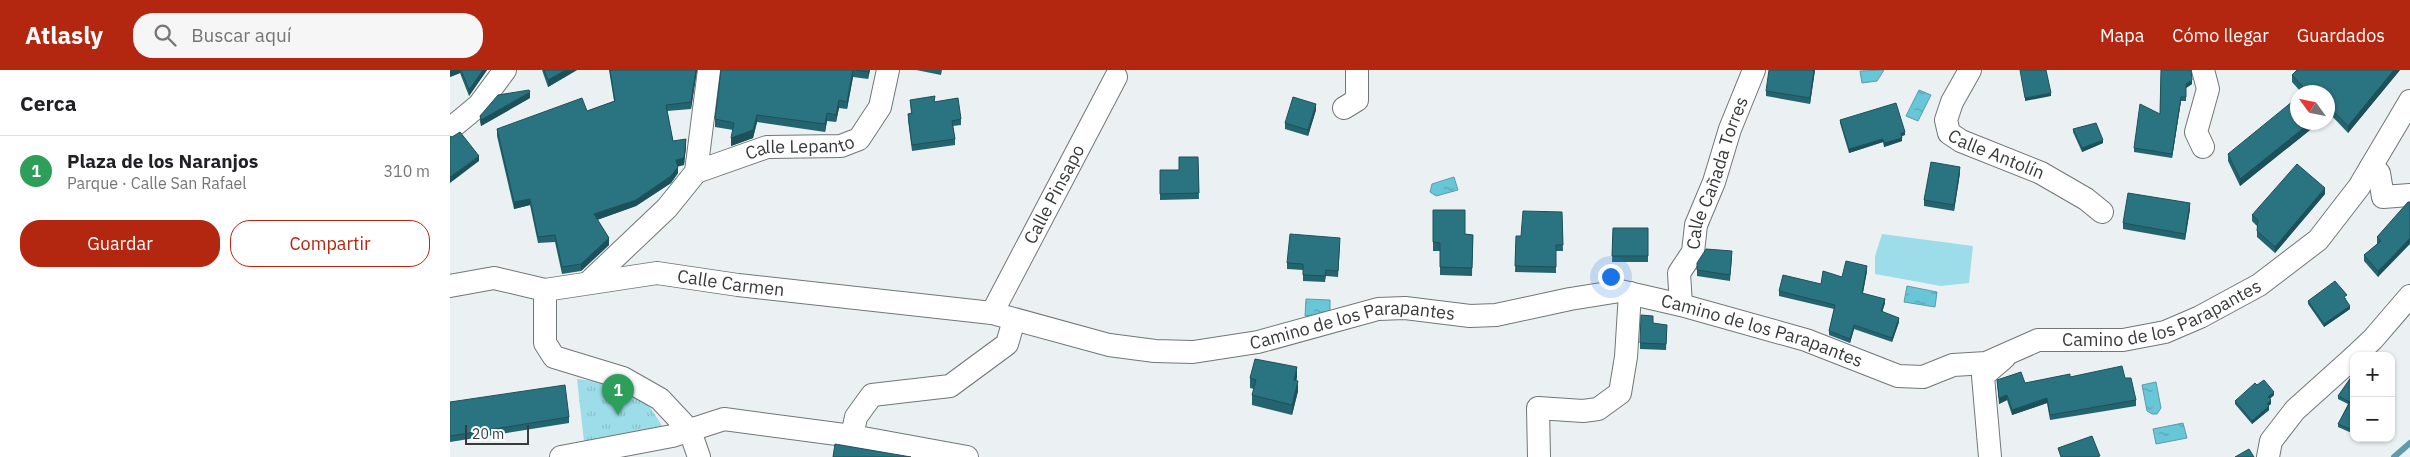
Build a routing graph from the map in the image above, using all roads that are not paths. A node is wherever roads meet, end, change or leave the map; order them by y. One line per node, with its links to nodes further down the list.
1 (505, 70): 11 (street)
2 (709, 70): 14 (street)
3 (888, 70): 14 (street, Calle Lepanto)
4 (1356, 70): 10 (street)
5 (1754, 70): 22 (street, Calle Cañada Torres)
6 (1970, 70): 16 (street, Calle Antolín)
7 (2203, 70): 12 (street)
8 (1116, 77): 23 (street, Calle Pinsapo)
9 (2410, 101): 13 (street, Camino de los Parapantes)
10 (1344, 108)
11 (450, 129)
12 (2203, 147)
13 (2370, 167): 15 (street); 25 (street, Camino de los Parapantes)
14 (696, 172): 17 (street)
15 (2410, 195)
16 (2102, 212)
17 (588, 283): 19 (street, Calle Carmen); 23 (street, Calle Carmen)
18 (450, 286): 19 (street, Calle Carmen)
19 (545, 290): 28 (street)
20 (1630, 294): 22 (street, Camino de los Parapantes); 24 (street, Camino de los Parapantes); 33 (street)
21 (2410, 296): 26 (street)
22 (1681, 305): 25 (street, Camino de los Parapantes)
23 (992, 313): 24 (street, Calle Carmen)
24 (1014, 320): 29 (street)
25 (2008, 352): 34 (street)
26 (2358, 352)
27 (2350, 360): 35 (street)
28 (690, 431): 29 (street); 30 (street); 31 (street)
29 (852, 436): 32 (street)
30 (561, 457)
31 (700, 457)
32 (967, 457)
33 (1538, 457)
34 (1990, 457)
35 (2268, 457)

